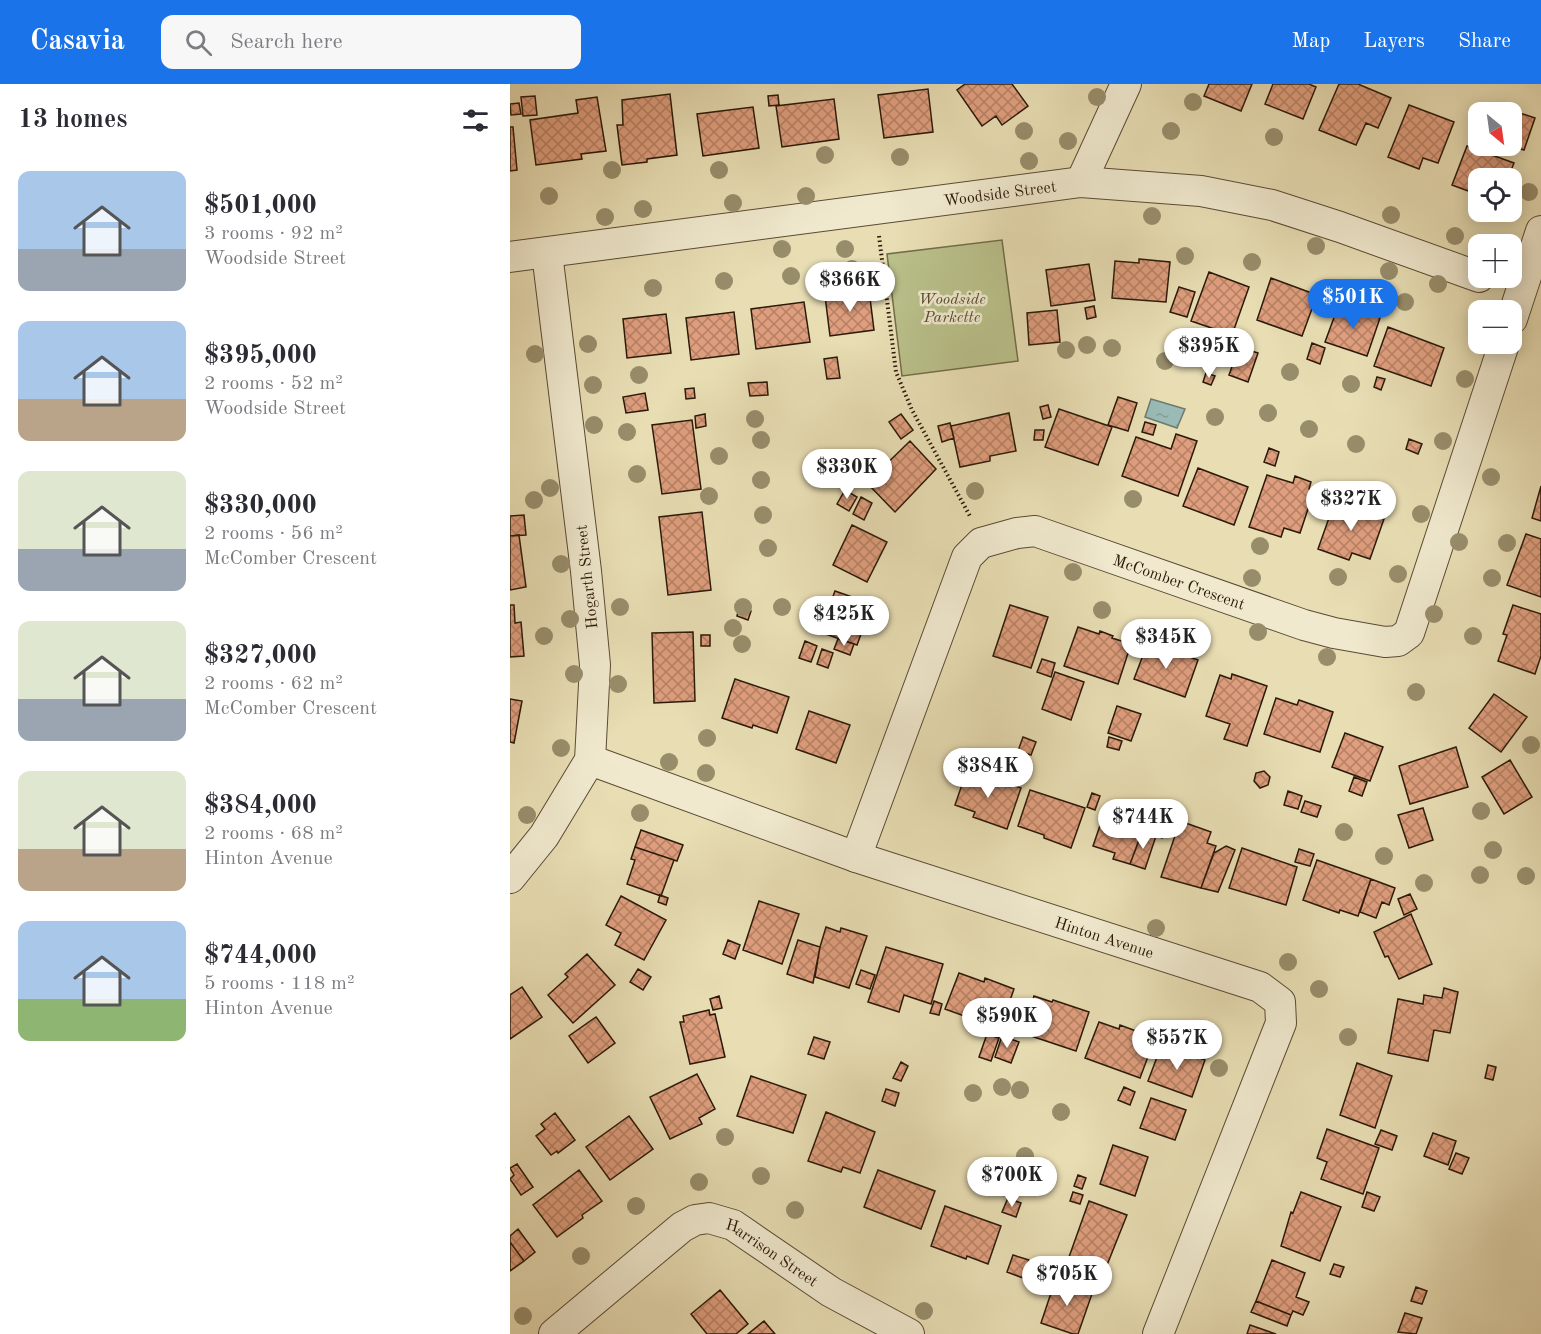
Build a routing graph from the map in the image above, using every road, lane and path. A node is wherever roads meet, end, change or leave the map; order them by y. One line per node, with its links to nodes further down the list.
1 (1126, 84): 2 (street)
2 (1081, 182): 3 (street, Woodside Street); 7 (street, Woodside Street)
3 (875, 210): 5 (street, Woodside Street); 12 (path)
4 (1541, 231): 10 (street)
5 (547, 253): 6 (street, Woodside Street); 13 (street, Hogarth Street)
6 (510, 257)
7 (1468, 273)
8 (1494, 288): 9 (street, Woodside Street)
9 (1509, 300)
10 (1518, 300)
11 (1501, 354): 12 (street, McComber Crescent)
12 (985, 542): 14 (street)
13 (590, 760): 14 (street, Hinton Avenue); 15 (street, Hogarth Street)
14 (856, 857): 18 (street, Hinton Avenue)
15 (510, 878)
16 (554, 1334): 17 (street, Harrison Street)
17 (909, 1334)
18 (1158, 1334)

